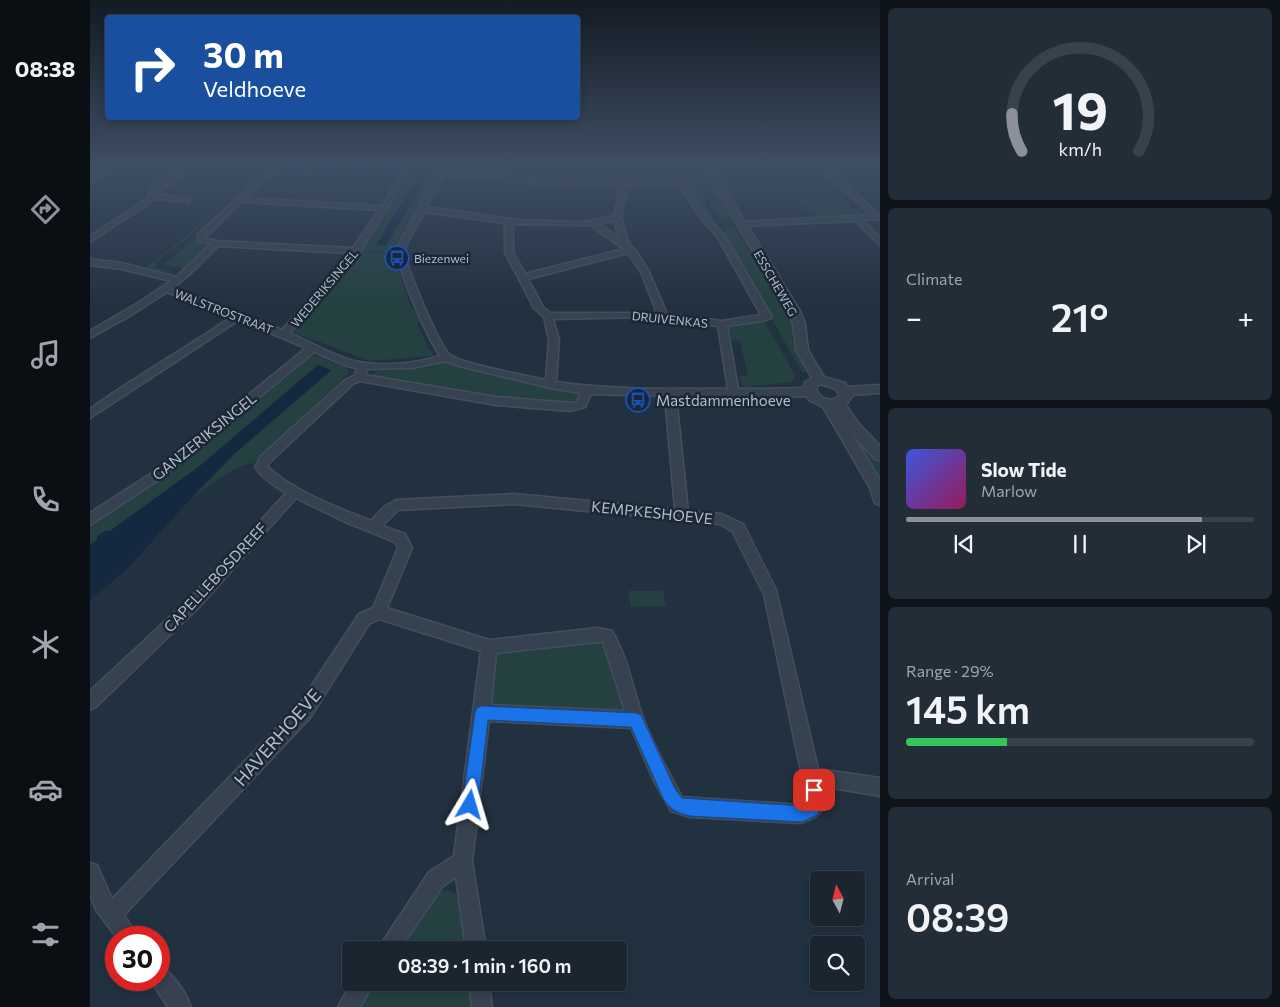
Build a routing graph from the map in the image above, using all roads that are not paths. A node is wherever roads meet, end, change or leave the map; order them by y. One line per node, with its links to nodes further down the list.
1 (129, 212): 15 (street)
2 (227, 212): 16 (street)
3 (381, 212): 19 (street, WEDERIKSINGEL)
4 (421, 212): 31 (street)
5 (443, 212): 12 (street)
6 (618, 212): 10 (street)
7 (699, 212): 27 (street, ESSCHEWEG)
8 (733, 212): 14 (street, ESSCHEWEG)
9 (878, 217): 11 (street)
10 (616, 218): 13 (street); 18 (street)
11 (857, 218): 14 (street); 17 (street)
12 (509, 222): 13 (street); 21 (street)
13 (592, 223): 18 (street)
14 (740, 224): 33 (street, ESSCHEWEG)
15 (90, 240)
16 (216, 243): 19 (street); 22 (street)
17 (880, 243)
18 (627, 248): 21 (street); 26 (street)
19 (356, 251): 28 (street, WEDERIKSINGEL)
20 (90, 262): 22 (street)
21 (522, 278): 25 (street)
22 (178, 280): 23 (street)
23 (168, 289): 24 (street, WALSTROSTRAAT); 29 (street)
24 (237, 316): 28 (street, WALSTROSTRAAT); 42 (street)
25 (548, 316): 26 (street, DRUIVENKAS); 34 (street)
26 (663, 316): 27 (street, DRUIVENKAS)
27 (722, 324): 40 (street, DRUIVENKAS)
28 (284, 334): 30 (street, WALSTROSTRAAT)
29 (90, 335)
30 (314, 347): 32 (street, WALSTROSTRAAT); 47 (street, GANZERIKSINGEL)
31 (446, 357): 32 (street); 34 (street)
32 (361, 371): 35 (street); 44 (street, HAVERHOEVE)
33 (819, 380): 37 (street); 38 (street)
34 (551, 385): 35 (street)
35 (586, 390): 39 (street)
36 (880, 390): 37 (street)
37 (845, 391): 41 (street)
38 (809, 392): 40 (street); 41 (street)
39 (670, 393): 40 (street); 46 (street)
40 (734, 394)
41 (834, 404): 43 (street); 45 (street)
42 (90, 414)
43 (880, 455)
44 (295, 491): 48 (street, HAVERHOEVE); 51 (street, CAPELLEBOSDREEF)
45 (880, 499)
46 (682, 515): 48 (street, KEMPKESHOEVE); 54 (street, KEMPKESHOEVE)
47 (90, 520)
48 (374, 528): 49 (street, HAVERHOEVE)
49 (378, 612): 50 (street); 58 (street, HAVERHOEVE)
50 (489, 647): 52 (street); 53 (street)
51 (90, 702)
52 (482, 713): 53 (street); 56 (street)
53 (636, 720): 54 (street, KEMPKESHOEVE)
54 (811, 776): 55 (street)
55 (880, 786)
56 (463, 861): 60 (street); 61 (street)
57 (90, 872): 58 (street)
58 (111, 914): 59 (street)
59 (120, 926)
60 (393, 941)
61 (475, 941)
62 (170, 991): 65 (street)
63 (358, 991): 66 (street)
64 (480, 991): 67 (street)
65 (182, 1007)
66 (348, 1007)
67 (482, 1007)

